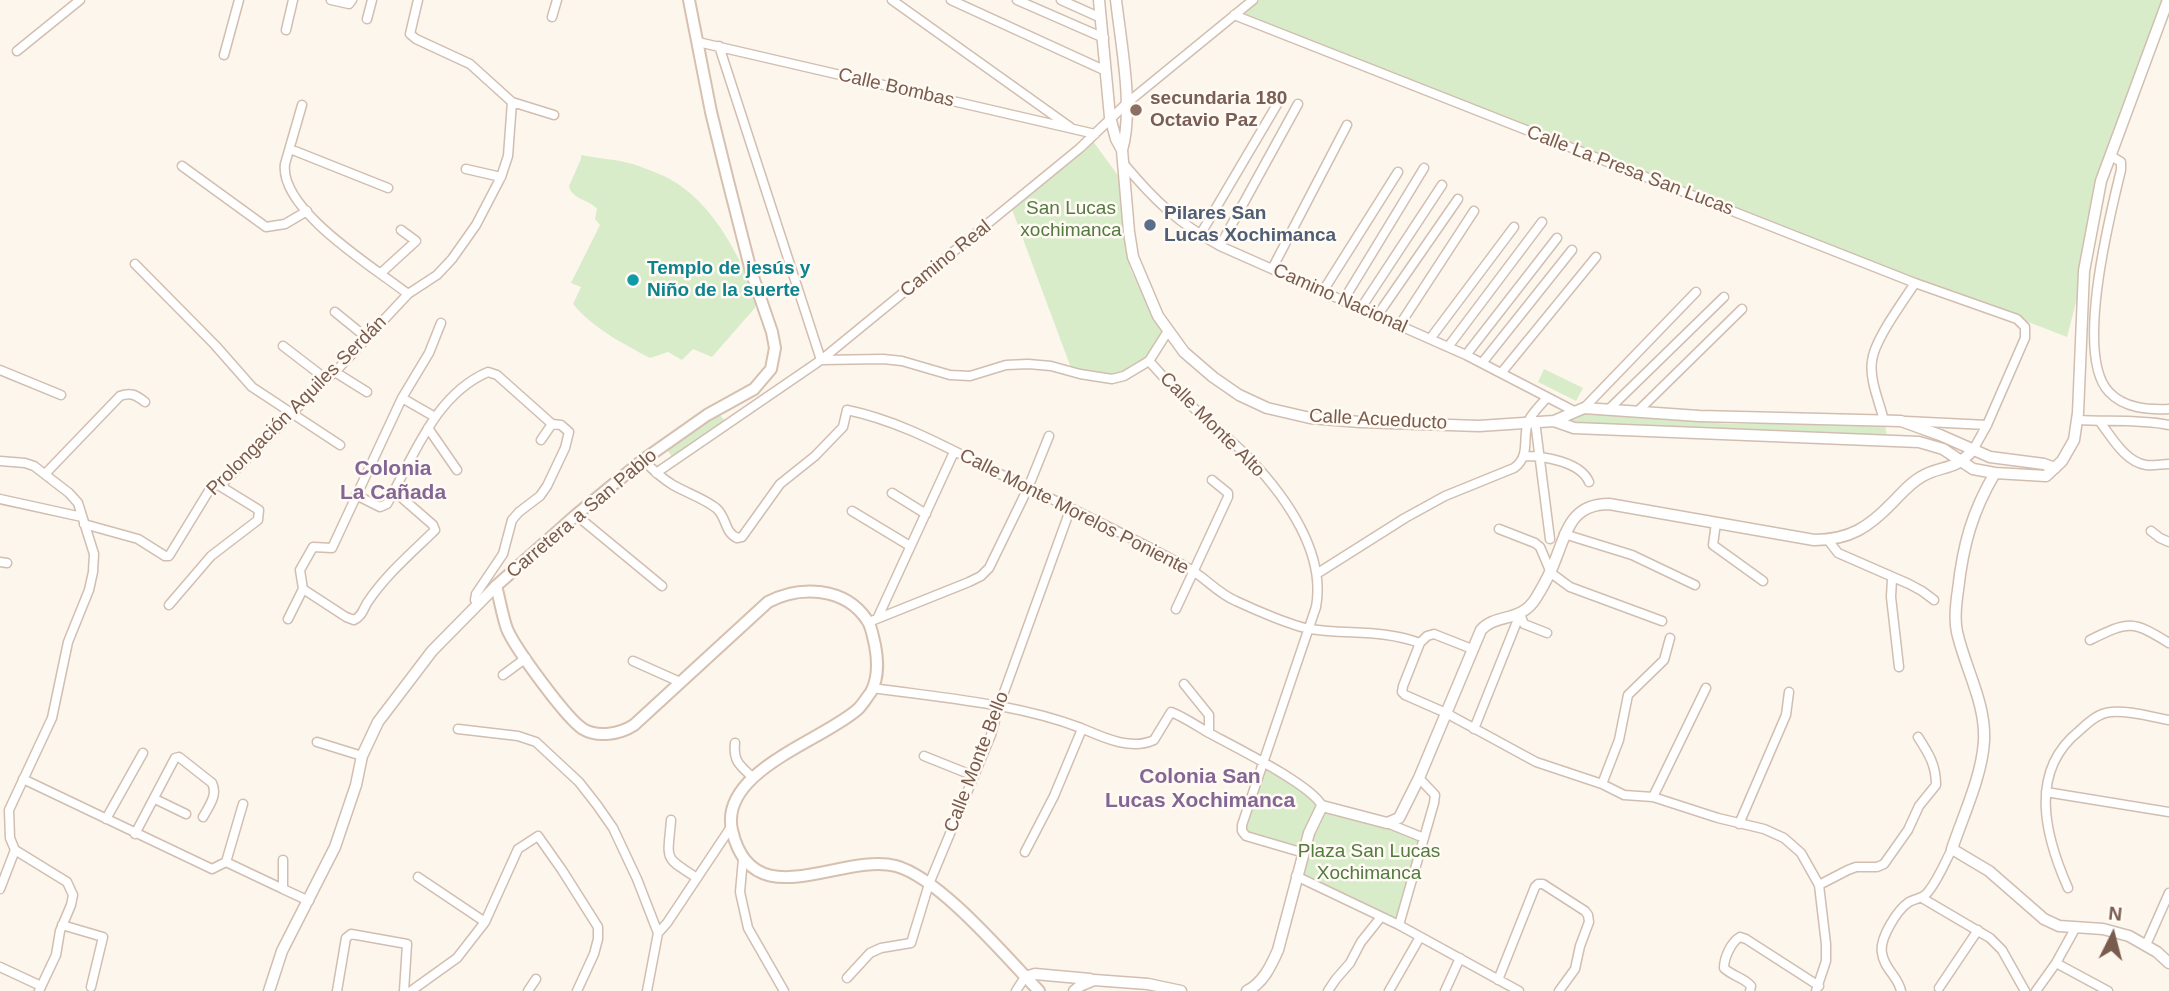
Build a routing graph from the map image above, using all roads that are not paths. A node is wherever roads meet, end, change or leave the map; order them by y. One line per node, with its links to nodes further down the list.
1 (80, 0): 26 (street)
2 (239, 0): 27 (street)
3 (293, 0): 22 (street)
4 (331, 0): 5 (street)
5 (352, 0)
6 (372, 0): 21 (street)
7 (418, 0): 30 (street)
8 (557, 0): 19 (street)
9 (689, 0): 24 (main road, Carretera a San Pablo)
10 (892, 0): 37 (street)
11 (951, 0): 28 (street)
12 (1017, 0): 23 (street)
13 (1061, 0): 20 (street)
14 (1099, 0): 20 (street, Calle Acueducto)
15 (1116, 0): 31 (street, Calle Acueducto)
16 (1253, 0): 18 (street, Camino Real)
17 (2168, 0): 41 (street)
18 (1234, 15): 31 (street, Camino Real); 64 (street, Calle La Presa San Lucas)
19 (552, 17)
20 (1101, 18): 23 (street, Calle Acueducto)
21 (367, 19)
22 (286, 30)
23 (1104, 38): 28 (street, Calle Acueducto)
24 (698, 42): 25 (street, Calle Bombas); 117 (main road, Carretera a San Pablo)
25 (719, 46): 37 (street, Calle Bombas); 82 (street)
26 (17, 51)
27 (223, 55)
28 (1106, 71): 35 (street, Calle Acueducto)
29 (1282, 96): 56 (street)
30 (512, 102): 34 (street); 47 (street, Prolongación Aquiles Serdán)
31 (1127, 103): 35 (street, Camino Real); 40 (street, Calle Acueducto)
32 (1298, 104): 58 (street)
33 (302, 105): 39 (street)
34 (554, 115)
35 (1110, 117): 38 (street, Camino Real); 40 (street, Calle Acueducto)
36 (1347, 125): 62 (street)
37 (1075, 131): 38 (street, Calle Bombas)
38 (1095, 134): 82 (street, Camino Real)
39 (290, 149): 49 (street); 51 (street)
40 (1122, 150): 42 (street, Calle Acueducto)
41 (2111, 156): 95 (street); 100 (street)
42 (1124, 164): 56 (street, Camino Nacional); 76 (street, Calle Acueducto)
43 (182, 166): 51 (street)
44 (1424, 168): 69 (street)
45 (466, 169): 47 (street)
46 (1398, 172): 65 (street)
47 (501, 177): 67 (street, Prolongación Aquiles Serdán)
48 (1442, 185): 70 (street)
49 (388, 188)
50 (1458, 199): 73 (street)
51 (307, 211): 63 (street)
52 (1474, 211): 75 (street)
53 (1542, 222): 80 (street)
54 (1514, 227): 78 (street)
55 (401, 230): 63 (street)
56 (1200, 235): 58 (street, Camino Nacional)
57 (1556, 238): 81 (street)
58 (1220, 246): 62 (street, Camino Nacional)
59 (1572, 250): 84 (street)
60 (1596, 257): 87 (street)
61 (135, 264): 98 (street)
62 (1272, 269): 65 (street, Camino Nacional)
63 (382, 273): 67 (street)
64 (1915, 283): 103 (street); 106 (street, Calle La Presa San Lucas)
65 (1323, 291): 69 (street, Camino Nacional)
66 (1696, 292): 94 (street)
67 (408, 294): 77 (street, Prolongación Aquiles Serdán)
68 (1724, 297): 96 (street)
69 (1343, 301): 70 (street, Camino Nacional)
70 (1361, 308): 73 (street, Camino Nacional)
71 (1742, 309): 97 (street)
72 (335, 312): 77 (street)
73 (1377, 316): 75 (street, Camino Nacional)
74 (440, 323): 92 (street)
75 (1399, 326): 78 (street, Camino Nacional)
76 (1168, 331): 83 (street, Calle Monte Alto); 101 (street, Calle Acueducto)
77 (367, 338): 86 (street, Prolongación Aquiles Serdán)
78 (1430, 339): 80 (street, Camino Nacional)
79 (284, 346): 88 (street)
80 (1448, 347): 81 (street, Camino Nacional)
81 (1466, 355): 84 (street, Camino Nacional)
82 (821, 360): 83 (street, Calle Monte Alto); 125 (street, Camino Real)
83 (1149, 361): 152 (street, Calle Monte Alto)
84 (1482, 363): 87 (street, Camino Nacional)
85 (0, 370): 90 (street)
86 (335, 372): 88 (street, Prolongación Aquiles Serdán); 89 (street)
87 (1502, 372): 91 (street, Camino Nacional)
88 (326, 379): 98 (street, Prolongación Aquiles Serdán)
89 (367, 392)
90 (61, 395)
91 (1547, 397): 94 (street, Camino Nacional); 101 (street)
92 (402, 398): 99 (street); 136 (street)
93 (145, 402): 127 (street)
94 (1579, 409): 96 (street); 102 (street, Calle Acueducto)
95 (2169, 409)
96 (1608, 410): 97 (street)
97 (1637, 412): 103 (street)
98 (292, 414): 112 (street); 131 (street, Prolongación Aquiles Serdán)
99 (435, 417): 105 (street); 108 (street)
100 (2077, 420): 104 (street); 122 (street)
101 (1531, 421): 102 (street, Calle Acueducto); 115 (street); 116 (street)
102 (1554, 421): 111 (street, Calle Acueducto)
103 (1892, 421): 106 (street); 111 (street); 113 (street)
104 (2100, 422): 107 (street); 121 (street)
105 (552, 424): 110 (street); 161 (street)
106 (1987, 425): 113 (street)
107 (2169, 425)
108 (428, 428): 123 (street); 133 (street)
109 (1049, 436): 132 (street)
110 (541, 440)
111 (1894, 440): 120 (street, Calle Acueducto)
112 (340, 445)
113 (1973, 450): 119 (street); 120 (street)
114 (954, 452): 125 (street, Calle Monte Morelos Poniente); 132 (street, Calle Monte Morelos Poniente); 140 (street)
115 (1525, 456): 116 (street); 152 (street)
116 (1540, 456): 130 (street); 147 (street)
117 (643, 460): 125 (street); 141 (main road, Carretera a San Pablo)
118 (0, 461): 127 (street)
119 (2015, 461): 122 (street); 128 (street)
120 (1963, 462): 124 (street, Calle Acueducto); 148 (street)
121 (2169, 464)
122 (2055, 468): 128 (street)
123 (457, 470)
124 (1973, 470): 126 (street); 134 (street)
125 (656, 472)
126 (1995, 473): 128 (street); 134 (street)
127 (45, 474): 142 (street)
128 (2012, 474)
129 (1212, 480): 151 (street)
130 (1589, 482)
131 (220, 486): 142 (street, Prolongación Aquiles Serdán); 162 (street)
132 (1028, 488): 138 (street, Calle Monte Morelos Poniente); 166 (street)
133 (394, 491): 136 (street); 159 (street)
134 (1984, 491): 218 (street)
135 (892, 493): 140 (street)
136 (356, 495): 159 (street)
137 (0, 499): 142 (street)
138 (1070, 510): 151 (street, Calle Monte Morelos Poniente); 184 (street, Calle Monte Bello)
139 (852, 511): 150 (street)
140 (926, 514): 150 (street)
141 (576, 515): 157 (main road, Carretera a San Pablo); 158 (street)
142 (83, 520): 201 (street)
143 (1716, 523): 146 (street); 148 (street); 155 (street)
144 (1499, 529): 153 (street)
145 (2151, 531): 149 (street)
146 (1564, 534): 153 (street); 156 (street)
147 (1550, 539)
148 (1828, 540): 154 (street)
149 (2169, 542)
150 (911, 547): 166 (street)
151 (1193, 570): 163 (street); 168 (street, Calle Monte Morelos Poniente)
152 (1318, 573): 168 (street, Calle Monte Alto)
153 (1550, 573): 164 (street); 167 (street)
154 (1892, 579): 160 (street); 177 (street)
155 (1763, 581)
156 (1695, 585)
157 (496, 586): 161 (street); 175 (main road, Carretera a San Pablo)
158 (662, 586)
159 (303, 589): 165 (street)
160 (1934, 600)
161 (477, 604): 195 (street)
162 (169, 605)
163 (1176, 609)
164 (1520, 614): 169 (street); 174 (street); 189 (street)
165 (288, 619)
166 (873, 619): 179 (main road, Carretera a San Pablo); 181 (main road)
167 (1662, 621)
168 (1308, 629): 172 (street, Calle Monte Morelos Poniente); 197 (street, Calle Monte Alto)
169 (1547, 633)
170 (1670, 638): 202 (street)
171 (2090, 640): 173 (street)
172 (1420, 643): 174 (street, Calle Monte Morelos Poniente); 185 (street)
173 (2169, 643)
174 (1472, 649): 185 (street)
175 (526, 658): 178 (street); 179 (main road, Carretera a San Pablo)
176 (633, 662): 179 (street)
177 (1899, 667)
178 (503, 675)
179 (680, 682)
180 (1184, 684): 190 (street)
181 (873, 688): 184 (street); 199 (main road)
182 (1706, 688): 204 (street)
183 (1789, 692): 214 (street)
184 (999, 706): 188 (street); 198 (street, Calle Monte Bello)
185 (1446, 713): 189 (street); 200 (street)
186 (2169, 720): 203 (street)
187 (458, 729): 243 (street)
188 (1082, 729): 190 (street); 220 (street)
189 (1474, 729): 202 (street)
190 (1209, 733): 197 (street)
191 (1918, 737): 230 (street)
192 (317, 742): 195 (street)
193 (735, 743): 199 (street)
194 (143, 752): 211 (street)
195 (362, 756): 236 (street)
196 (924, 756): 198 (street)
197 (1263, 762): 207 (street); 221 (street, Calle Monte Alto)
198 (974, 776): 229 (street, Calle Monte Bello)
199 (752, 778): 215 (main road)
200 (1419, 778): 213 (street); 217 (street)
201 (23, 779): 211 (street); 219 (street)
202 (1602, 783): 204 (street)
203 (2046, 792): 208 (street); 231 (street)
204 (1653, 797): 214 (street)
205 (155, 799): 209 (street); 210 (street); 216 (street)
206 (243, 804): 224 (street)
207 (1322, 806): 213 (street); 221 (street)
208 (2169, 812)
209 (186, 814)
210 (203, 817)
211 (106, 819): 216 (street)
212 (671, 820): 228 (street)
213 (1387, 823): 217 (street)
214 (1739, 824): 230 (street)
215 (731, 827): 222 (main road); 228 (street)
216 (135, 834): 224 (street)
217 (1424, 838): 240 (street)
218 (1952, 849): 235 (street); 241 (street)
219 (15, 850): 225 (street); 239 (street)
220 (1025, 852)
221 (1304, 853): 226 (street)
222 (743, 859): 229 (main road); 266 (street)
223 (283, 860): 233 (street)
224 (226, 862): 233 (street)
225 (4, 866): 232 (street)
226 (1297, 876): 237 (street); 271 (street)
227 (418, 877): 238 (street)
228 (697, 878): 243 (street)
229 (929, 884): 250 (main road); 251 (street, Calle Monte Bello)
230 (1819, 885): 257 (street)
231 (2068, 888)
232 (0, 889)
233 (283, 890): 236 (street)
234 (2169, 893): 245 (street)
235 (1922, 898): 242 (street); 278 (street)
236 (309, 901): 259 (street)
237 (1381, 917): 240 (street); 272 (street)
238 (485, 922): 262 (street); 264 (street)
239 (62, 925): 255 (street); 256 (street)
240 (1399, 925): 244 (street)
241 (2076, 927): 245 (street); 247 (street)
242 (1978, 930): 258 (street); 279 (street)
243 (658, 933): 265 (street)
244 (1420, 937): 246 (street); 273 (street)
245 (2146, 945): 248 (street)
246 (1460, 958): 254 (street); 274 (street)
247 (2056, 963): 280 (street); 281 (street)
248 (2169, 963)
249 (0, 967): 256 (street)
250 (1025, 977): 253 (street); 267 (street); 268 (main road)
251 (847, 978)
252 (536, 979): 263 (street)
253 (1094, 980): 269 (street); 270 (street)
254 (1498, 980): 275 (street); 276 (street)
255 (91, 987)
256 (40, 988)
257 (1818, 988): 277 (street)
258 (1939, 988)
259 (269, 991)
260 (337, 991): 261 (street)
261 (404, 991)
262 (411, 991)
263 (528, 991)
264 (577, 991)
265 (647, 991)
266 (784, 991)
267 (1016, 991)
268 (1039, 991)
269 (1074, 991)
270 (1181, 991)
271 (1247, 991)
272 (1328, 991)
273 (1389, 991)
274 (1445, 991)
275 (1519, 991)
276 (1559, 991)
277 (1750, 991)
278 (1901, 991)
279 (2025, 991)
280 (2036, 991)
281 (2108, 991)

